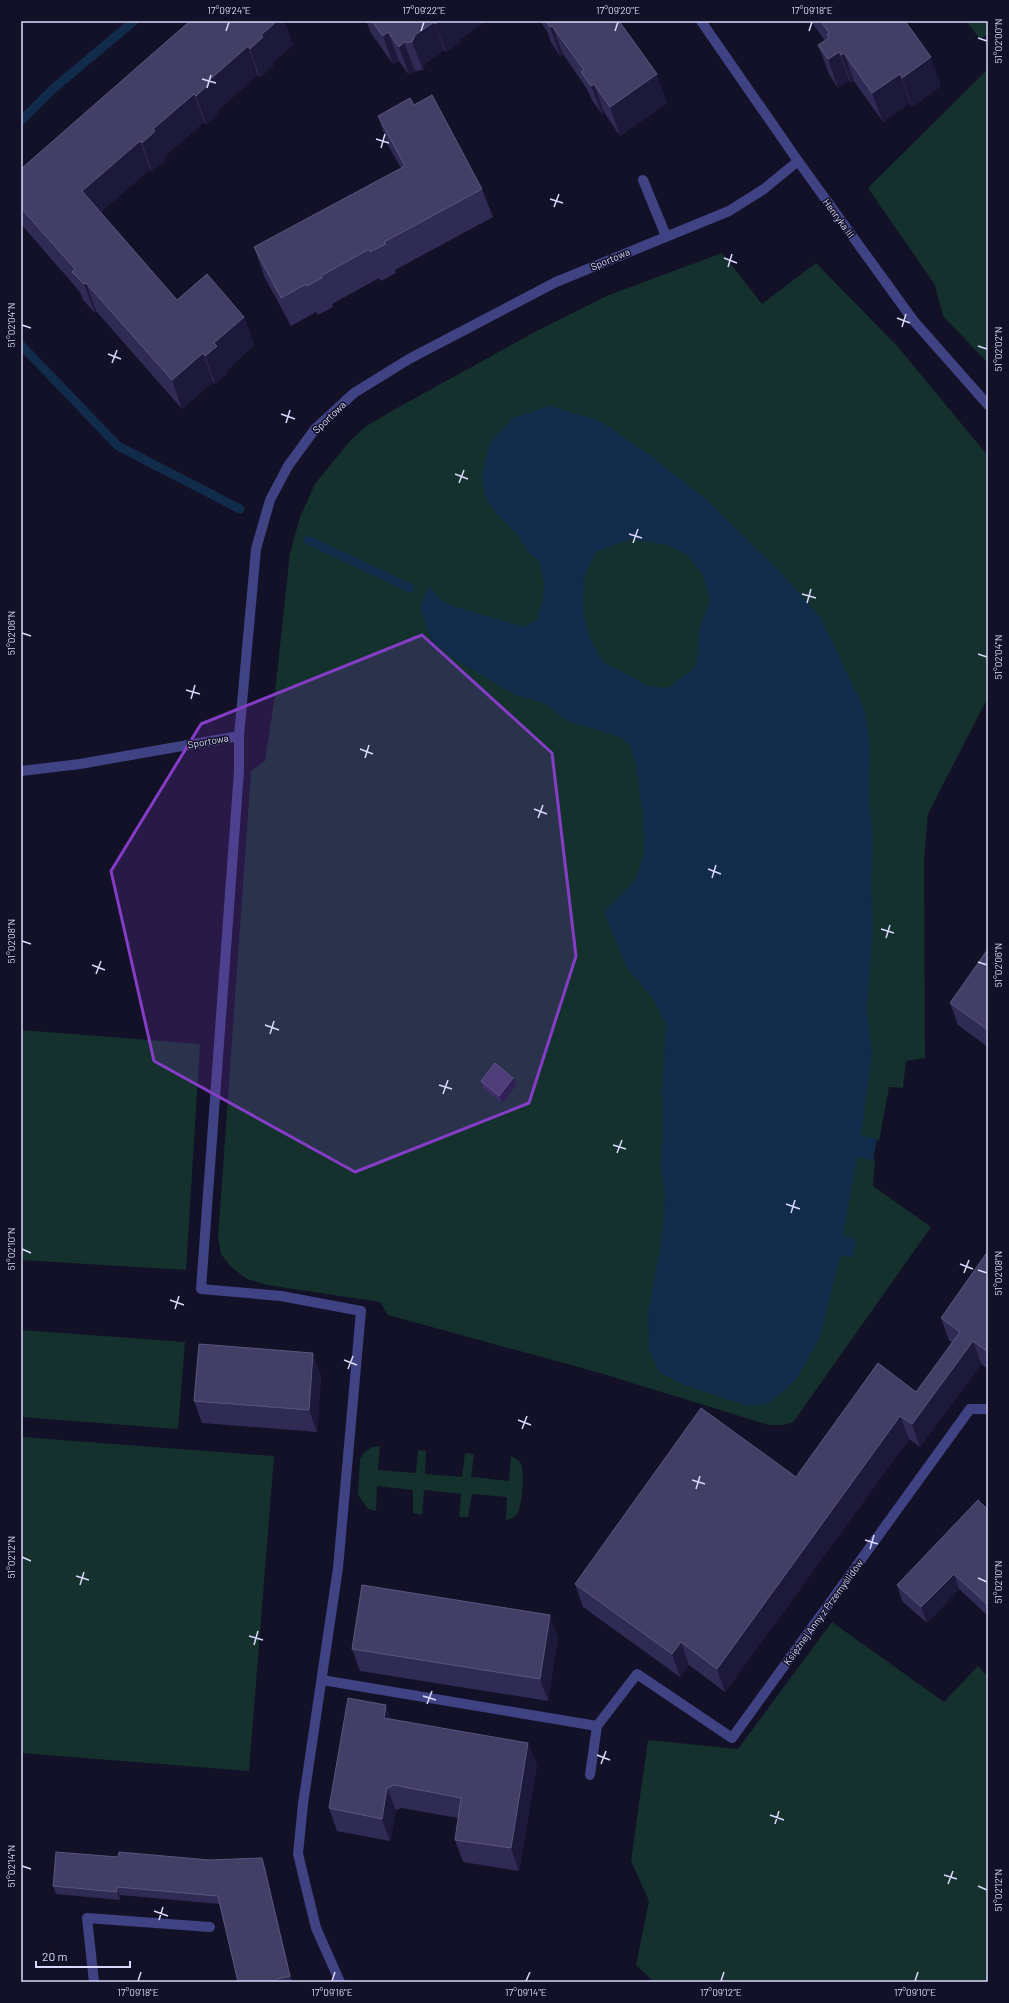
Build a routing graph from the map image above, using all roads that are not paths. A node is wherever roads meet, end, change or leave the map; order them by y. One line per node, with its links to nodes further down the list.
1 (701, 21): 2 (street, Henryka III)
2 (798, 161): 4 (street, Sportowa); 5 (street, Henryka III)
3 (643, 180): 4 (street)
4 (666, 236): 6 (street, Sportowa)
5 (988, 405)
6 (239, 736): 7 (street, Sportowa); 9 (street)
7 (21, 771)
8 (988, 1409): 10 (street, Księżnej Anny z Przemyślidów)
9 (322, 1680): 10 (street); 14 (street)
10 (597, 1726): 11 (street)
11 (590, 1775)
12 (210, 1927): 13 (street)
13 (94, 1982)
14 (340, 1982)

